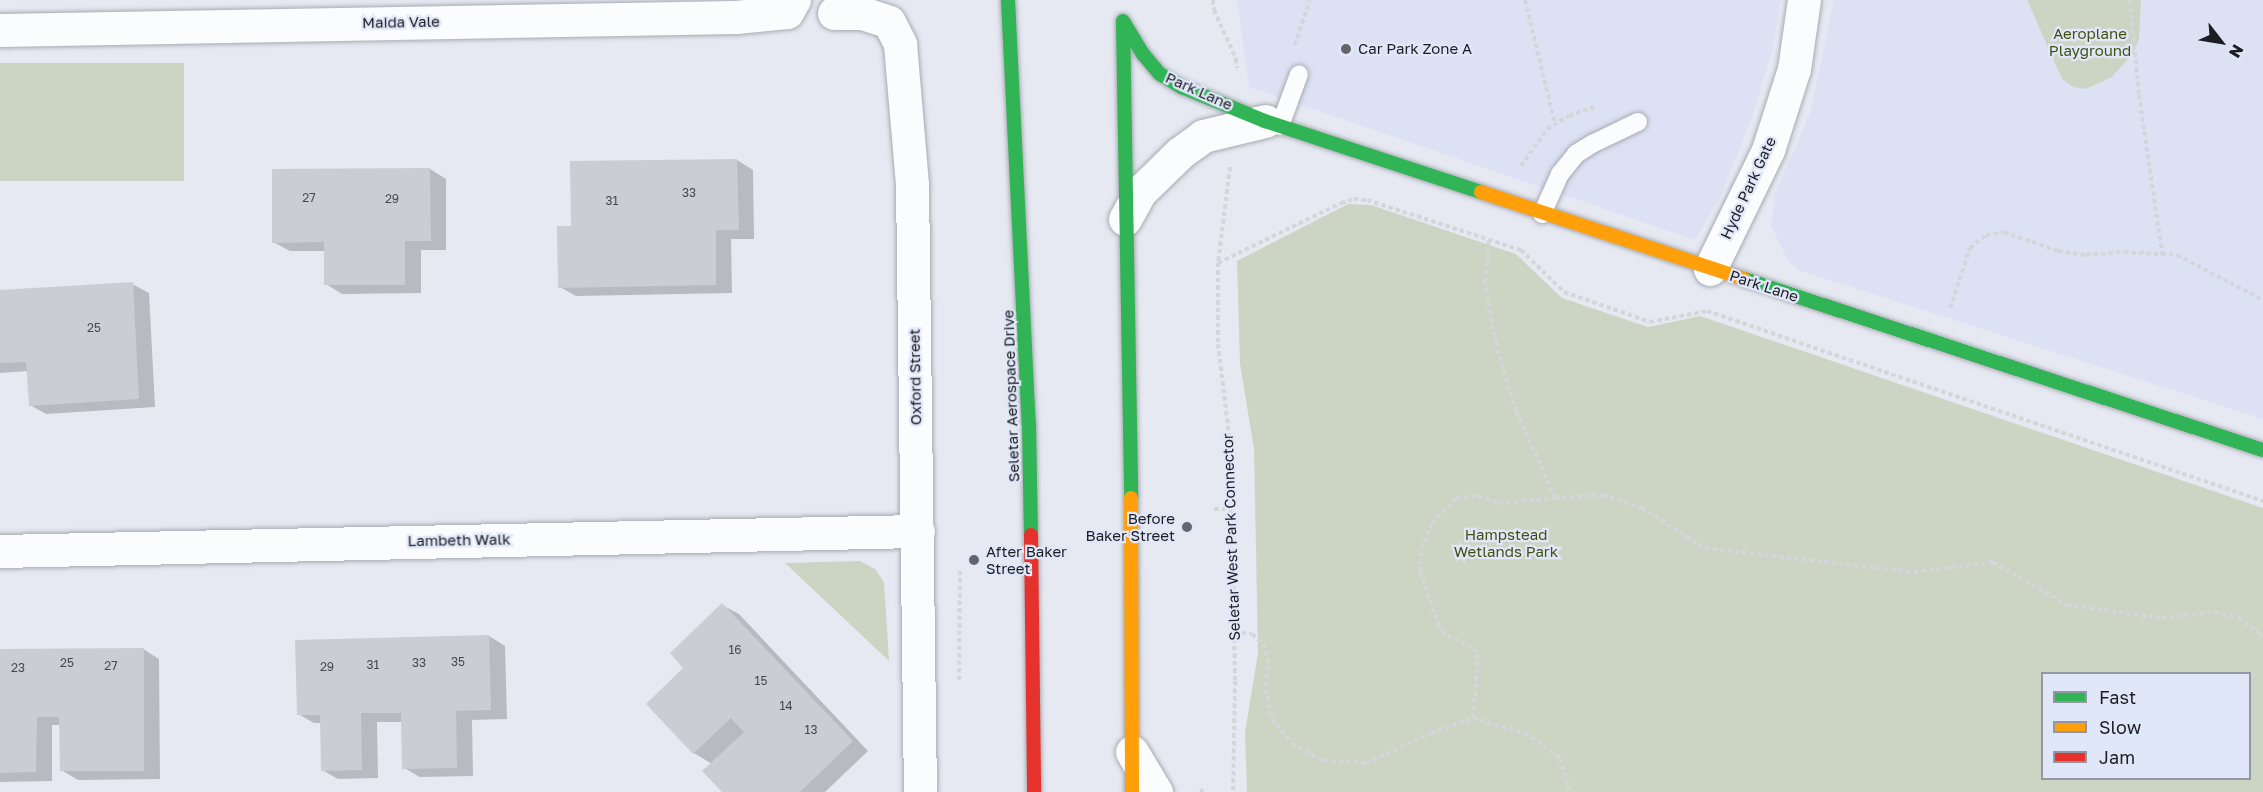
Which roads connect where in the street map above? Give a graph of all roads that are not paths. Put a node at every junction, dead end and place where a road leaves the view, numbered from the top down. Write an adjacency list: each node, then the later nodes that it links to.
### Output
1 (794, 0): 5 (street, Maida Vale)
2 (1008, 0): 18 (street, Seletar Aerospace Drive)
3 (1804, 0): 12 (street, Hyde Park Gate)
4 (834, 13): 14 (street, Oxford Street)
5 (144, 14): 6 (street, Maida Vale)
6 (0, 30)
7 (1299, 74): 8 (lane)
8 (1255, 121): 10 (street, Park Lane); 11 (street, Park Lane); 11 (street, Park Lane)
9 (1638, 122): 10 (lane)
10 (1542, 214): 12 (street, Park Lane)
11 (1125, 219): 16 (street)
12 (1710, 269): 13 (street, Park Lane)
13 (2263, 450)
14 (918, 531): 15 (street, Lambeth Walk); 17 (street, Oxford Street)
15 (0, 551)
16 (1132, 752): 19 (street); 20 (street)
17 (920, 792)
18 (1034, 792)
19 (1132, 792)
20 (1156, 792)

